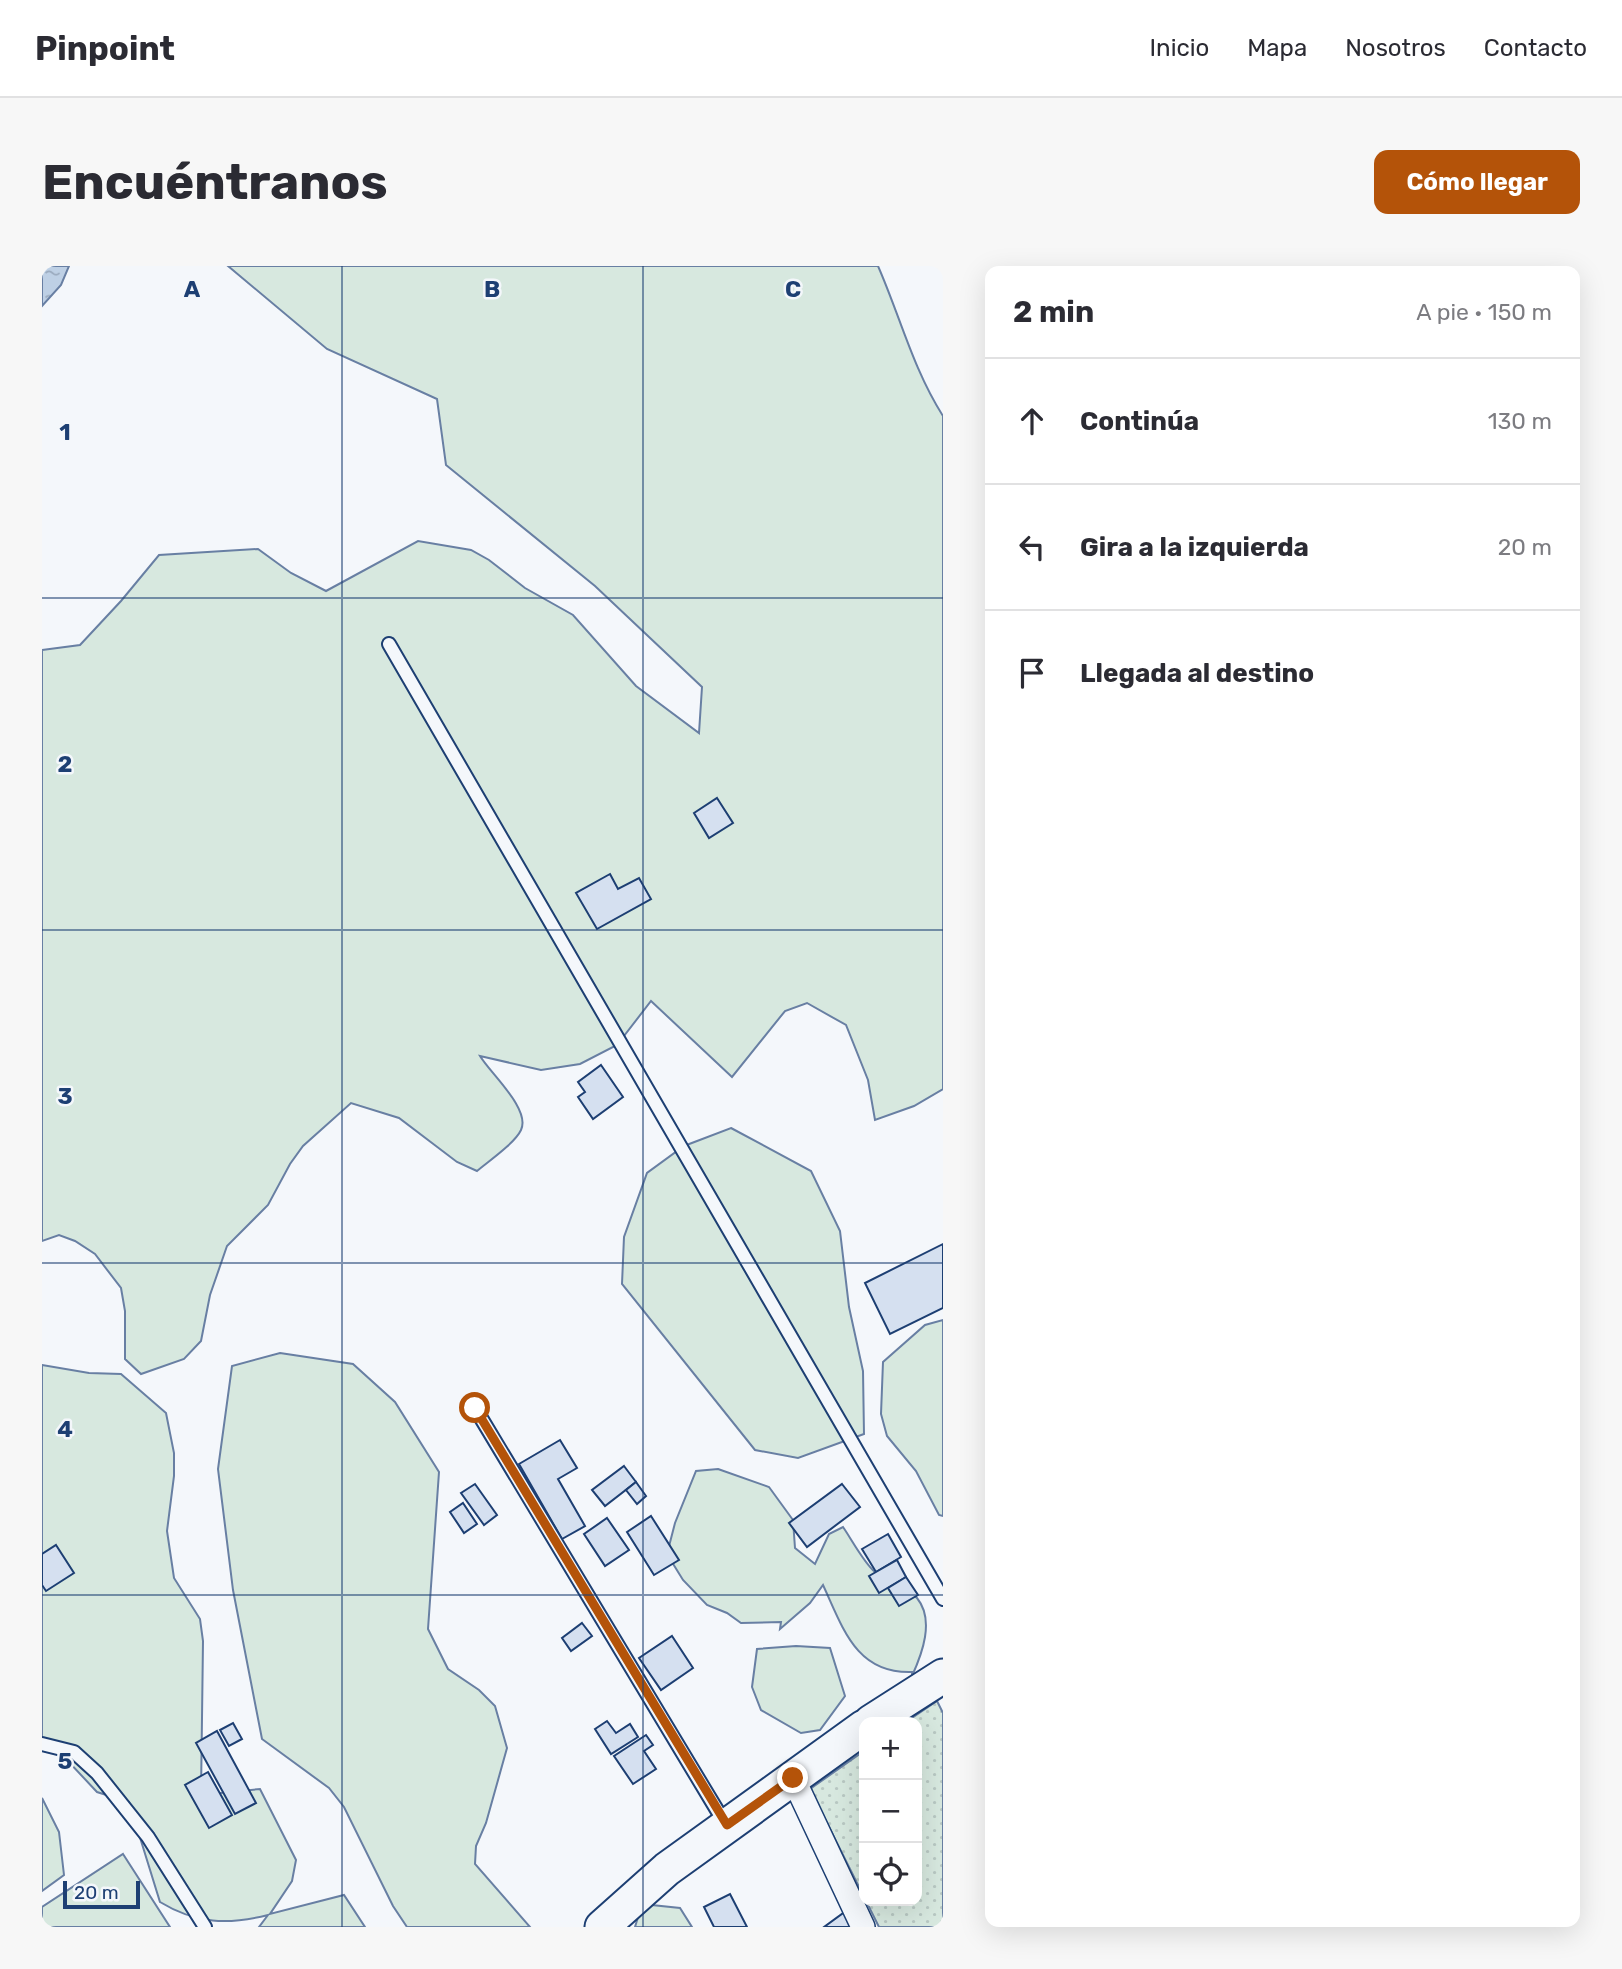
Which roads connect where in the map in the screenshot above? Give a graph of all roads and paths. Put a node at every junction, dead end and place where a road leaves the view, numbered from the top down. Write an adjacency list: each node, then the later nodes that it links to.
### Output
1 (389, 644): 3 (lane)
2 (475, 1408): 9 (lane)
3 (943, 1598)
4 (942, 1680): 5 (main road)
5 (879, 1717)
6 (859, 1731): 8 (main road)
7 (42, 1744): 10 (lane)
8 (793, 1778): 9 (main road); 12 (street)
9 (727, 1825): 11 (main road)
10 (205, 1927)
11 (602, 1927)
12 (863, 1927)

